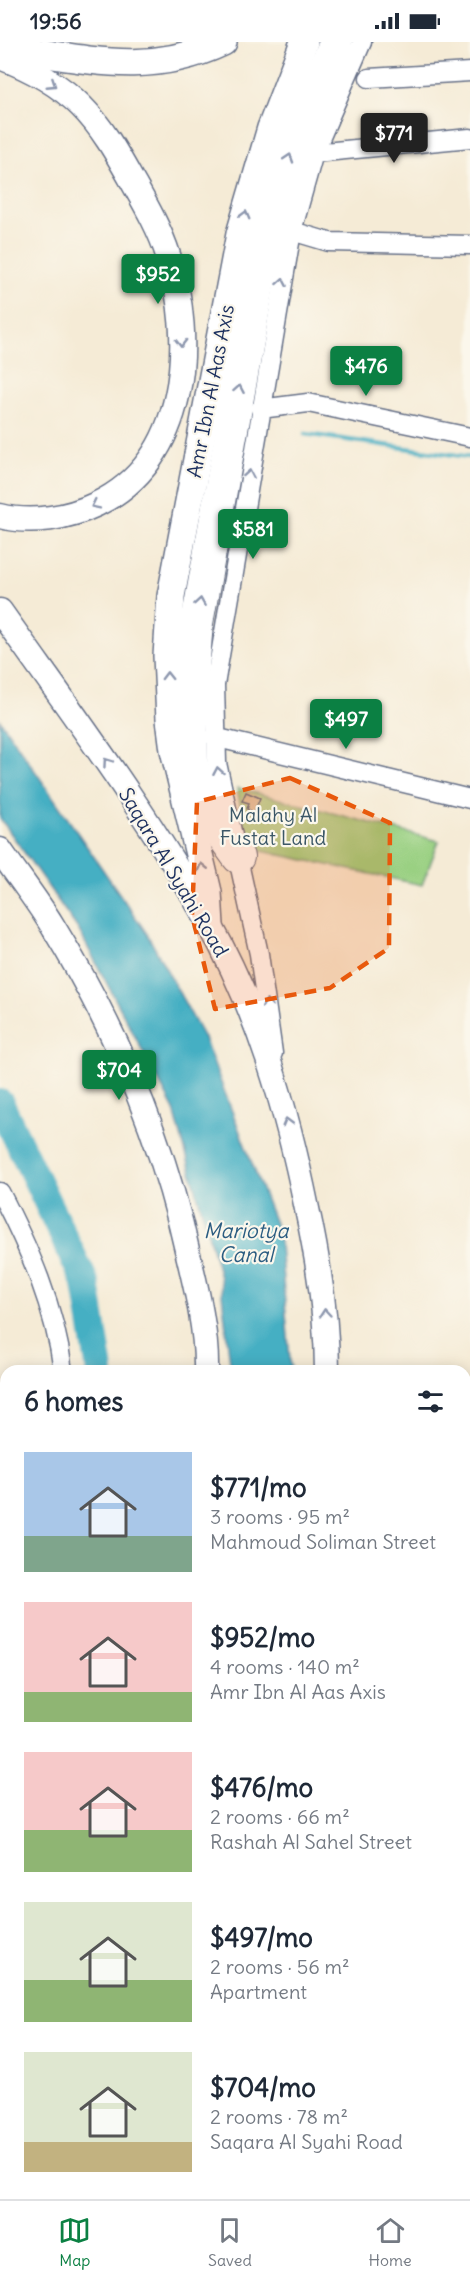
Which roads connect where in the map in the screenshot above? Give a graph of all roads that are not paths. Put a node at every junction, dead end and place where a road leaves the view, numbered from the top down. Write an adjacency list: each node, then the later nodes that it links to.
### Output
1 (223, 42): 5 (main road)
2 (304, 42): 21 (main road, Amr Ibn Al Aas Axis, one-way to 2)
3 (336, 42): 20 (highway, one-way to 3)
4 (362, 42): 10 (street)
5 (0, 47)
6 (0, 57): 15 (main road, one-way to 15)
7 (470, 72): 8 (street)
8 (369, 78)
9 (470, 138): 10 (street)
10 (314, 153): 11 (street)
11 (292, 231): 12 (street); 13 (street, one-way to 11)
12 (470, 245)
13 (260, 409): 14 (street); 17 (street, one-way to 13)
14 (470, 437)
15 (0, 516)
16 (0, 611): 21 (main road, Saqara Al Syahi Road, one-way to 16)
17 (214, 737): 18 (street); 20 (street, one-way to 17)
18 (470, 799)
19 (0, 850): 25 (main road)
20 (238, 857): 22 (street, one-way to 20)
21 (210, 925): 22 (main road, Saqara Al Syahi Road)
22 (276, 1082): 26 (main road, Saqara Al Syahi Road, one-way to 22)
23 (0, 1192): 24 (street)
24 (62, 1365)
25 (205, 1365)
26 (327, 1365)

